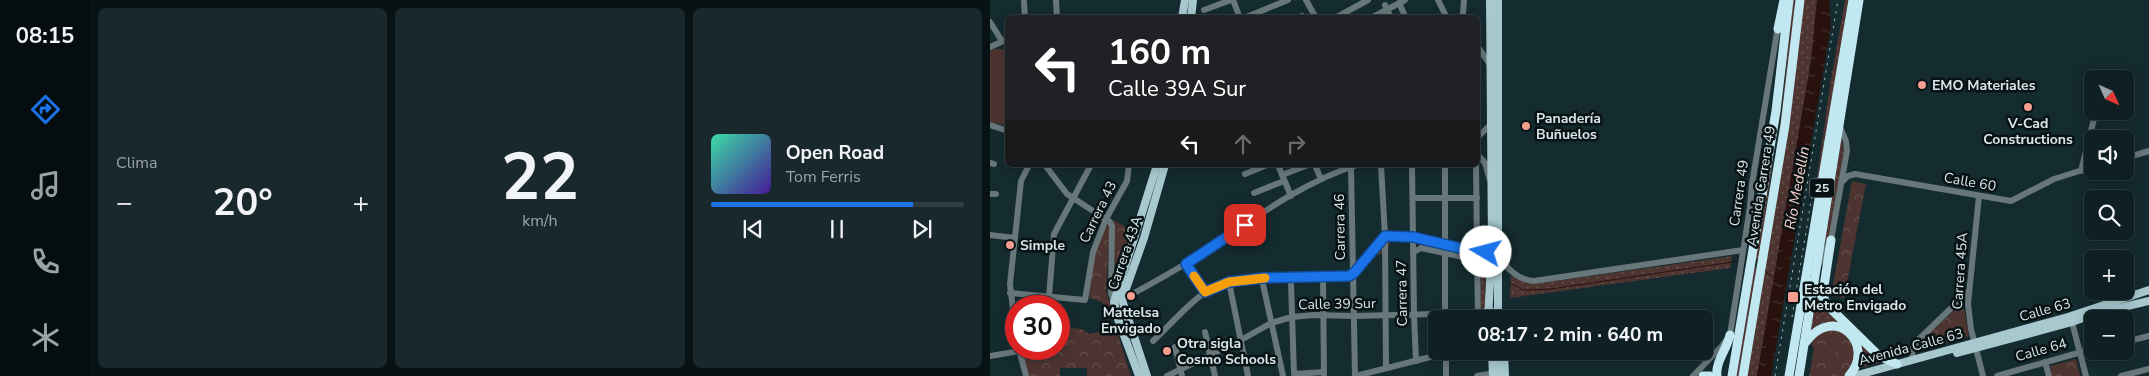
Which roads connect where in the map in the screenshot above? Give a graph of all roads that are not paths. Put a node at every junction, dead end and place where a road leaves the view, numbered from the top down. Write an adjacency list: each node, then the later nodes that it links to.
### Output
1 (1056, 0): 22 (street)
2 (1185, 0): 23 (main road)
3 (1193, 0): 24 (main road)
4 (1232, 0): 20 (street); 25 (street)
5 (1288, 0): 26 (street)
6 (1306, 0): 27 (street)
7 (1368, 0): 28 (street)
8 (1438, 0): 32 (street)
9 (1464, 0): 33 (street)
10 (1490, 0): 39 (main road)
11 (1498, 0): 41 (main road)
12 (1780, 0): 35 (street, Carrera 49)
13 (1784, 0): 35 (highway)
14 (1789, 0): 40 (highway, Avenida Carrera 49)
15 (1800, 0): 72 (highway, Avenida Carrera 49)
16 (1402, 1): 19 (street); 31 (street)
17 (1024, 2): 21 (street)
18 (1855, 2): 45 (highway, 25); 186 (highway, 25)
19 (1386, 8): 29 (street); 30 (street)
20 (1204, 10)
21 (1025, 15)
22 (1057, 15)
23 (1182, 15)
24 (1190, 15)
25 (1239, 15)
26 (1251, 15)
27 (1314, 15)
28 (1340, 15)
29 (1376, 15)
30 (1390, 15)
31 (1405, 15)
32 (1446, 15)
33 (1462, 15)
34 (990, 22): 36 (street)
35 (1778, 29): 96 (street, Carrera 49)
36 (1005, 40): 37 (street)
37 (990, 47)
38 (1480, 50): 39 (street)
39 (1491, 66): 43 (main road)
40 (1776, 111): 72 (highway); 96 (highway, Avenida Carrera 49)
41 (1498, 116): 43 (street); 50 (main road)
42 (2094, 120): 70 (street)
43 (1491, 124): 47 (street); 48 (main road)
44 (990, 126): 46 (street)
45 (1840, 127): 75 (street); 100 (highway, 25)
46 (1005, 129)
47 (1480, 136)
48 (1491, 137): 50 (main road); 76 (main road)
49 (2149, 151): 51 (street)
50 (1498, 155): 95 (main road)
51 (2134, 155)
52 (1480, 157): 76 (street)
53 (1028, 167): 88 (street)
54 (1047, 167): 82 (street)
55 (1090, 167): 82 (street)
56 (1129, 167): 84 (street, Carrera 43)
57 (1156, 167): 119 (main road, Carrera 43A)
58 (1164, 167): 119 (main road, Carrera 43A)
59 (1262, 167): 71 (street)
60 (1279, 167): 73 (street)
61 (1304, 167): 73 (street)
62 (1316, 167): 74 (street)
63 (1351, 167): 74 (street)
64 (1354, 167): 103 (street, Carrera 46)
65 (1381, 167): 86 (street)
66 (1412, 167): 80 (street, Carrera 47)
67 (1444, 167): 83 (street)
68 (1476, 167): 81 (street)
69 (2084, 170): 70 (street, Calle 60)
70 (2081, 171): 79 (street, Calle 60)
71 (1245, 174)
72 (1776, 174): 185 (highway, Avenida Carrera 49)
73 (1283, 178): 77 (street); 78 (street)
74 (1321, 179): 78 (street)
75 (1841, 183): 79 (street, Calle 60); 89 (street)
76 (1492, 184): 91 (main road)
77 (1254, 193)
78 (1291, 196): 98 (street)
79 (1978, 196): 112 (street, Carrera 45A)
80 (1414, 198): 83 (street); 87 (street, Carrera 47)
81 (1477, 198): 83 (street); 93 (street)
82 (1072, 199): 84 (street); 115 (street)
83 (1445, 199): 90 (street)
84 (1106, 219): 117 (street, Carrera 43); 119 (street, Carrera 43A)
85 (990, 235): 88 (street)
86 (1385, 236): 87 (street); 103 (street); 130 (street)
87 (1413, 237): 90 (street); 92 (street, Carrera 47)
88 (1015, 238): 113 (street)
89 (1831, 240): 100 (street); 118 (highway)
90 (1445, 244): 93 (street); 94 (street)
91 (1492, 248): 93 (street); 101 (main road)
92 (1414, 252): 94 (street); 128 (street, Carrera 47)
93 (1477, 252): 97 (street)
94 (1445, 253): 97 (street); 121 (street)
95 (1498, 255): 102 (street); 104 (main road)
96 (1746, 255): 99 (highway, Avenida Carrera 49); 102 (street)
97 (1478, 260): 122 (street)
98 (1186, 264): 111 (street); 119 (street)
99 (1745, 267): 138 (street); 184 (highway, Avenida Carrera 49)
100 (1818, 267): 109 (highway, 25)
101 (1491, 269): 104 (main road); 123 (main road)
102 (1511, 272): 104 (street)
103 (1354, 273): 105 (street); 132 (street, Carrera 46)
104 (1499, 275): 124 (main road); 125 (main road)
105 (1323, 277): 106 (street); 129 (street)
106 (1229, 282): 111 (street); 141 (street)
107 (1263, 284): 136 (street)
108 (1291, 284): 133 (street)
109 (1815, 284): 118 (highway); 143 (highway, 25)
110 (2149, 290): 144 (main road, Calle 63)
111 (1205, 292): 140 (street)
112 (1968, 292): 144 (street, Carrera 45A); 158 (street)
113 (1010, 293): 114 (street)
114 (1029, 295)
115 (1048, 295)
116 (2149, 296): 126 (main road)
117 (1070, 299)
118 (1824, 300): 160 (highway)
119 (1118, 301): 169 (main road, Carrera 43A); 170 (main road, Carrera 43A)
120 (2149, 301): 127 (main road, Calle 63)
121 (1445, 310)
122 (1478, 310)
123 (1490, 310)
124 (1498, 310)
125 (1502, 310)
126 (2105, 310)
127 (2111, 310)
128 (1414, 314): 130 (street, Calle 39 Sur); 131 (street, Calle 39 Sur); 153 (street, Carrera 47)
129 (1323, 315): 132 (street, Calle 39 Sur); 133 (street, Calle 39 Sur); 165 (street)
130 (1386, 315): 132 (street, Calle 39 Sur); 161 (street)
131 (1428, 315)
132 (1354, 316): 175 (street, Carrera 46)
133 (1292, 317): 136 (street, Calle 39 Sur); 165 (street)
134 (2084, 318): 135 (main road, Calle 63)
135 (2072, 322): 144 (main road, Calle 63); 147 (street)
136 (1271, 323): 141 (street, Calle 39 Sur); 174 (street)
137 (1205, 332): 149 (street)
138 (1730, 336): 180 (street); 183 (highway)
139 (2149, 336): 142 (street)
140 (1153, 340)
141 (1241, 340): 149 (street, Calle 39 Sur); 173 (street)
142 (2134, 340)
143 (1805, 344): 187 (highway, 25); 188 (highway)
144 (1975, 346): 158 (main road, Avenida Calle 63); 190 (main road, Avenida Calle 63); 191 (street, Carrera 45A)
145 (1175, 347): 163 (street)
146 (2084, 351): 147 (street, Calle 64)
147 (2080, 352): 159 (street, Calle 64); 194 (street)
148 (1005, 353): 150 (street)
149 (1210, 355): 163 (street, Calle 39 Sur); 172 (street)
150 (990, 356)
151 (1428, 357): 153 (street)
152 (1022, 360): 168 (street)
153 (1416, 360): 161 (street)
154 (1446, 360): 176 (street)
155 (1490, 360): 166 (main road)
156 (1499, 360): 178 (main road)
157 (1504, 360): 179 (main road)
158 (1912, 360): 160 (main road, Avenida Calle 63)
159 (2045, 362): 164 (street, Calle 64); 193 (street)
160 (1897, 364): 189 (main road, Avenida Calle 63)
161 (1386, 368): 175 (street)
162 (2149, 368): 167 (street)
163 (1181, 373): 171 (street, Calle 39 Sur)
164 (2016, 373): 192 (street, Calle 64)
165 (1324, 374)
166 (1490, 375): 177 (street)
167 (2125, 375)
168 (1026, 376)
169 (1139, 376)
170 (1147, 376)
171 (1167, 376)
172 (1215, 376)
173 (1248, 376)
174 (1283, 376)
175 (1355, 376)
176 (1446, 376)
177 (1477, 376)
178 (1499, 376)
179 (1505, 376)
180 (1692, 376)
181 (1703, 376): 182 (highway)
182 (1710, 376)
183 (1717, 376)
184 (1732, 376)
185 (1743, 376)
186 (1790, 376)
187 (1799, 376)
188 (1849, 376)
189 (1854, 376)
190 (1873, 376)
191 (1983, 376)
192 (1997, 376)
193 (2049, 376)
194 (2086, 376)

